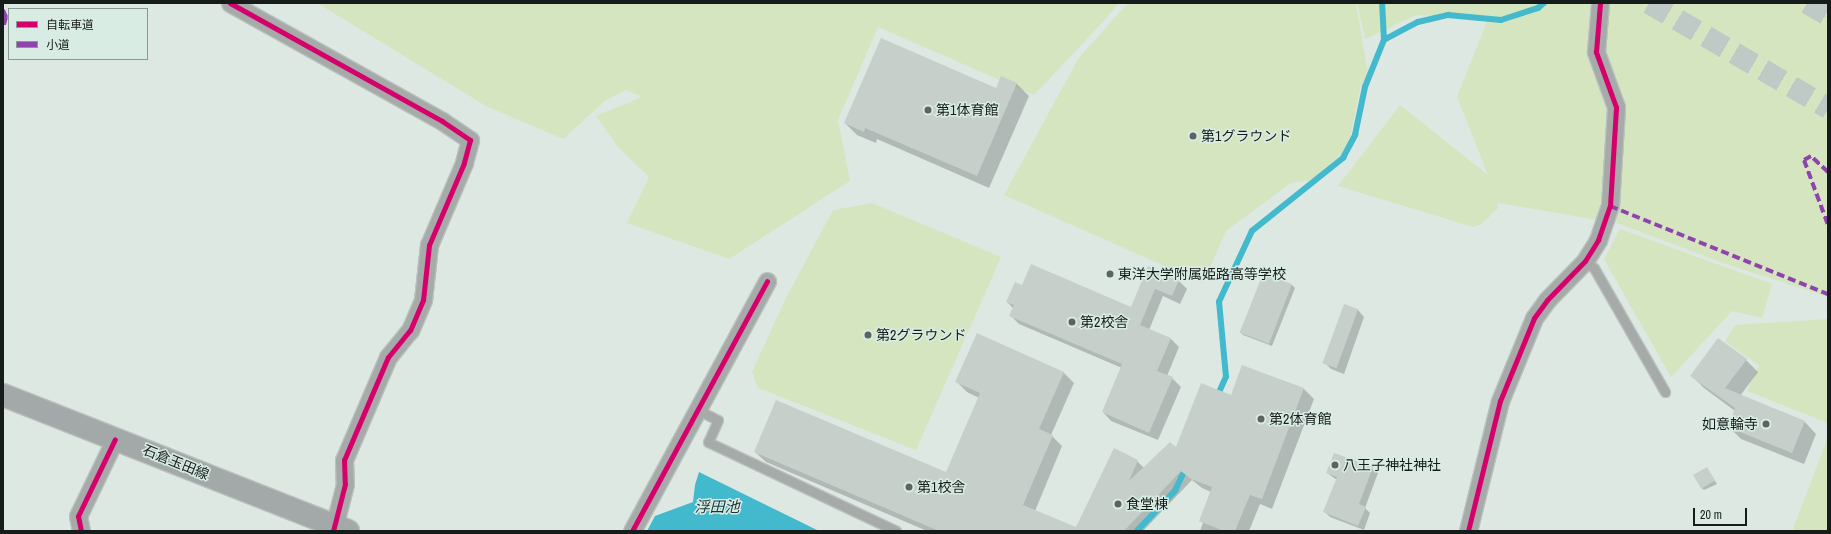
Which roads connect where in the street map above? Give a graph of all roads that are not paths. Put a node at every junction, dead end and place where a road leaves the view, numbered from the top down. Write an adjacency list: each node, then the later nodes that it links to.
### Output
1 (230, 3): 9 (street)
2 (1600, 3): 3 (street)
3 (1584, 261): 5 (lane); 13 (street)
4 (767, 281): 7 (street)
5 (1665, 392)
6 (3, 395): 8 (main road, 石倉玉田線)
7 (698, 410): 11 (street); 12 (lane)
8 (115, 439): 9 (main road, 石倉玉田線); 10 (street)
9 (339, 529)
10 (81, 531)
11 (632, 531)
12 (896, 531)
13 (1468, 531)

